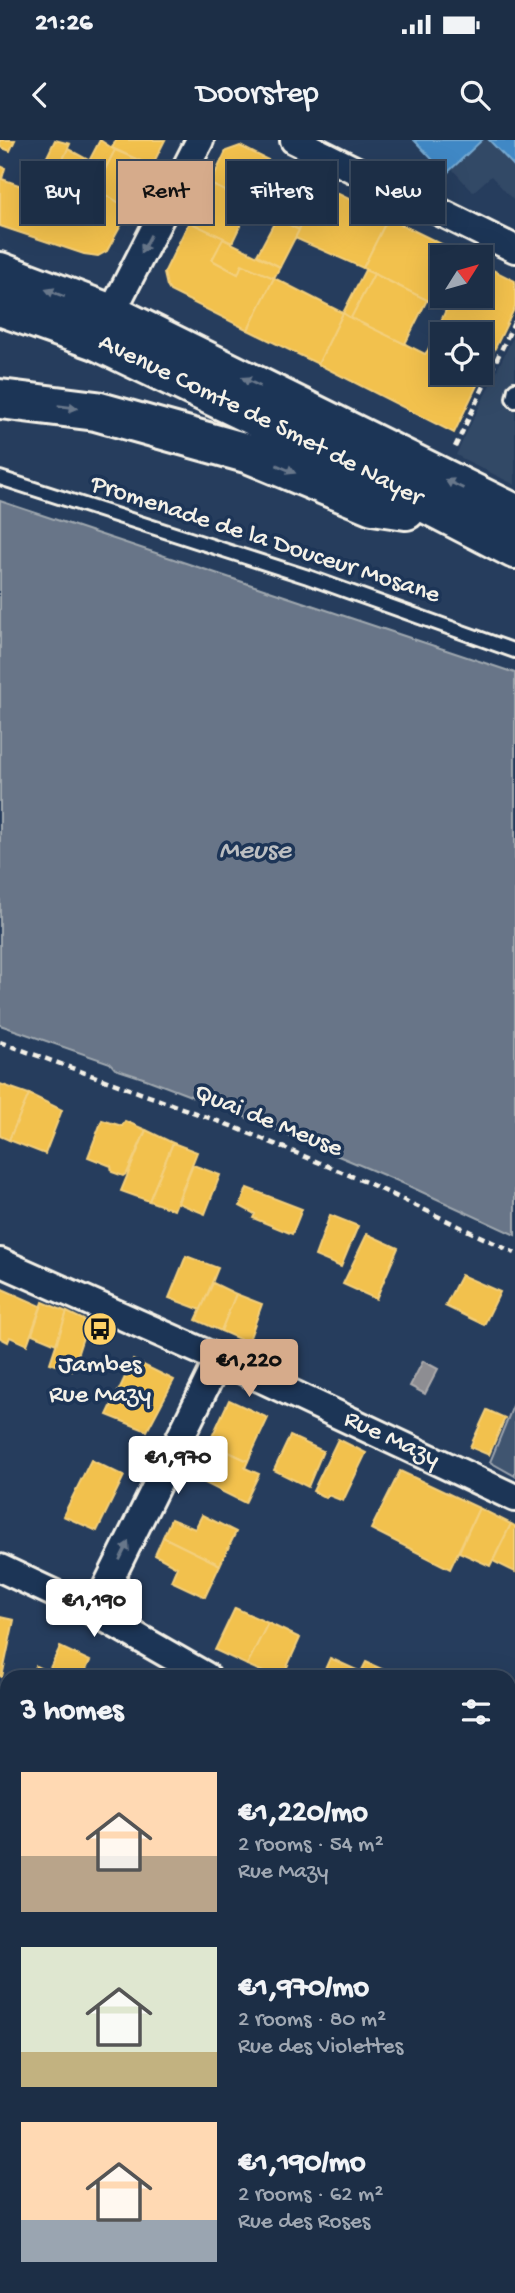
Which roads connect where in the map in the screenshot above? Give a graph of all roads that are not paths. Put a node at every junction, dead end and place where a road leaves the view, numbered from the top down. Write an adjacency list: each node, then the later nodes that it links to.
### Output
1 (200, 140): 6 (street, one-way to 6)
2 (294, 140): 3 (street)
3 (515, 249)
4 (0, 272): 6 (main road, Avenue Comte de Smet de Nayer, one-way to 4)
5 (0, 306): 12 (main road, Avenue Comte de Smet de Nayer)
6 (111, 314): 11 (main road, Avenue Comte de Smet de Nayer, one-way to 6)
7 (515, 389): 9 (lane)
8 (0, 399): 12 (main road, one-way to 12)
9 (515, 401)
10 (0, 478): 14 (lane, Promenade de la Douceur Mosane)
11 (515, 514)
12 (453, 518): 13 (main road, Avenue Comte de Smet de Nayer)
13 (515, 549)
14 (515, 651)
15 (0, 1262): 16 (street, Rue Mazy)
16 (219, 1359): 17 (street, Rue Mazy); 19 (street, one-way to 16)
17 (515, 1498)
18 (0, 1568): 19 (street)
19 (94, 1612): 20 (street)
20 (196, 1670)

